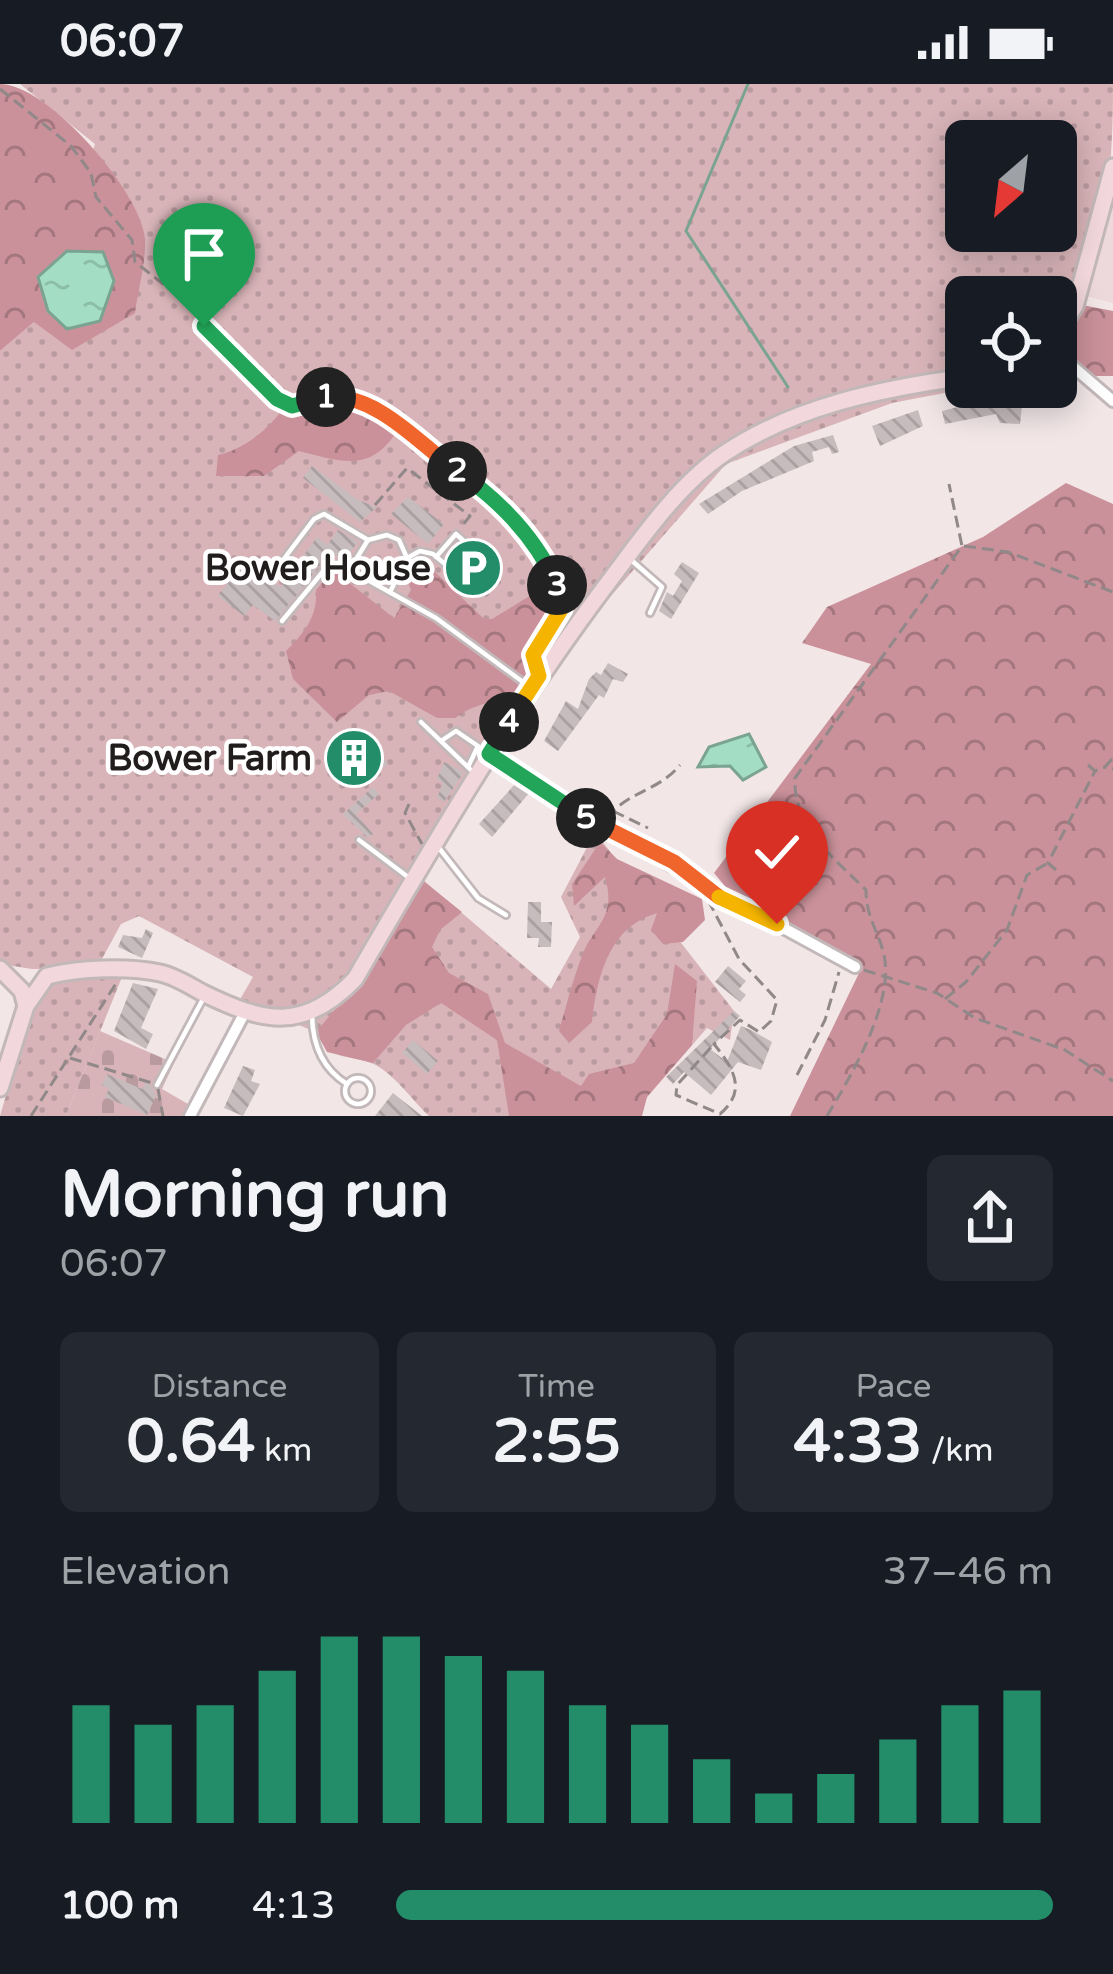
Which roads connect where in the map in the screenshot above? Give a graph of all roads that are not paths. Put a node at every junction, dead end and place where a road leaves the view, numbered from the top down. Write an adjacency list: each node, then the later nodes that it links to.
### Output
1 (1113, 167): 2 (main road)
2 (1077, 300)
3 (1077, 370): 5 (street)
4 (945, 380): 8 (main road)
5 (1113, 401)
6 (368, 540): 9 (lane); 10 (lane); 11 (lane)
7 (436, 557): 7 (lane); 9 (lane)
8 (627, 557): 13 (lane); 15 (main road)
9 (407, 558): 12 (lane)
10 (350, 569): 12 (lane); 14 (lane)
11 (272, 576)
12 (389, 592): 15 (lane)
13 (650, 613)
14 (283, 621)
15 (535, 682): 18 (main road)
16 (421, 722): 17 (lane)
17 (441, 741): 19 (lane); 19 (lane)
18 (489, 754): 19 (main road); 24 (street)
19 (472, 771): 21 (main road)
20 (359, 840): 22 (lane)
21 (432, 846): 22 (main road); 23 (lane)
22 (413, 879): 29 (main road)
23 (506, 915)
24 (855, 967)
25 (0, 969): 26 (main road); 28 (main road)
26 (41, 979): 27 (main road); 28 (main road)
27 (206, 994): 30 (main road); 31 (lane)
28 (26, 1006): 33 (main road)
29 (312, 1011): 30 (main road); 32 (lane)
30 (245, 1012): 34 (street)
31 (157, 1084)
32 (347, 1084): 32 (lane)
33 (0, 1088)
34 (190, 1116)

